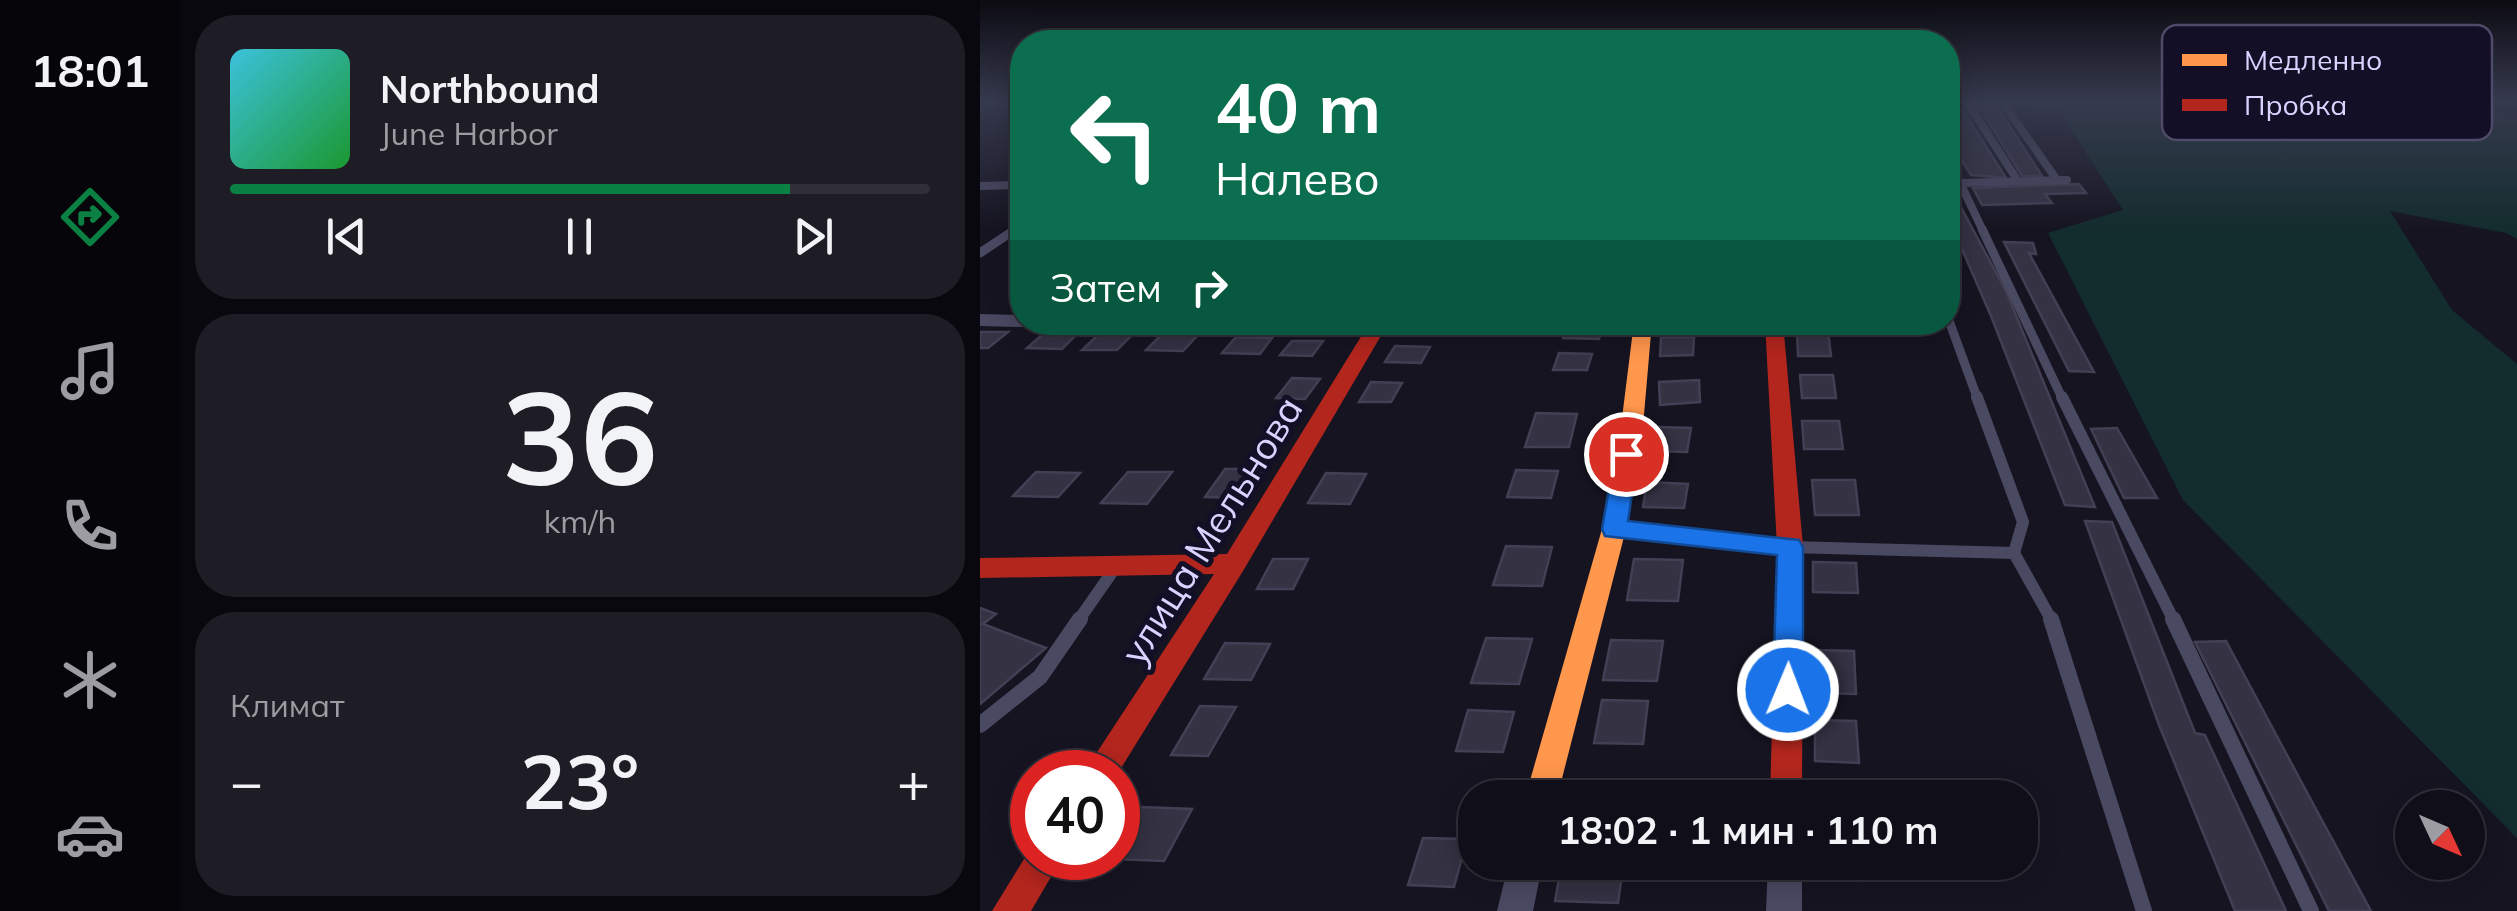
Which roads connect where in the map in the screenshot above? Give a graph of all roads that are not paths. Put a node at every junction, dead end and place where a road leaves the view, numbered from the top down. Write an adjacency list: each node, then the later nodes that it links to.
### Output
1 (1994, 145): 4 (lane)
2 (2035, 145): 4 (lane)
3 (1960, 179): 4 (lane)
4 (2018, 181)
5 (980, 186): 6 (street)
6 (1010, 186)
7 (1960, 187): 33 (lane)
8 (1010, 233): 9 (lane)
9 (980, 253)
10 (980, 320): 11 (street)
11 (1010, 321)
12 (1373, 335): 19 (street, улица Мельнова)
13 (1642, 335): 16 (street)
14 (1775, 335): 17 (street)
15 (1954, 335): 18 (lane)
16 (1614, 529): 17 (lane); 24 (street)
17 (1790, 547): 18 (lane); 25 (street)
18 (2014, 554): 32 (lane)
19 (1234, 564): 21 (street); 23 (street, улица Мельнова)
20 (980, 568): 21 (street)
21 (1116, 568): 22 (lane)
22 (980, 725)
23 (1114, 750)
24 (1545, 780)
25 (1786, 780)
26 (1030, 880): 29 (street)
27 (1522, 880): 30 (street)
28 (1784, 880): 31 (street)
29 (1010, 911)
30 (1515, 911)
31 (1784, 911)
32 (2144, 911)
33 (2311, 911)

